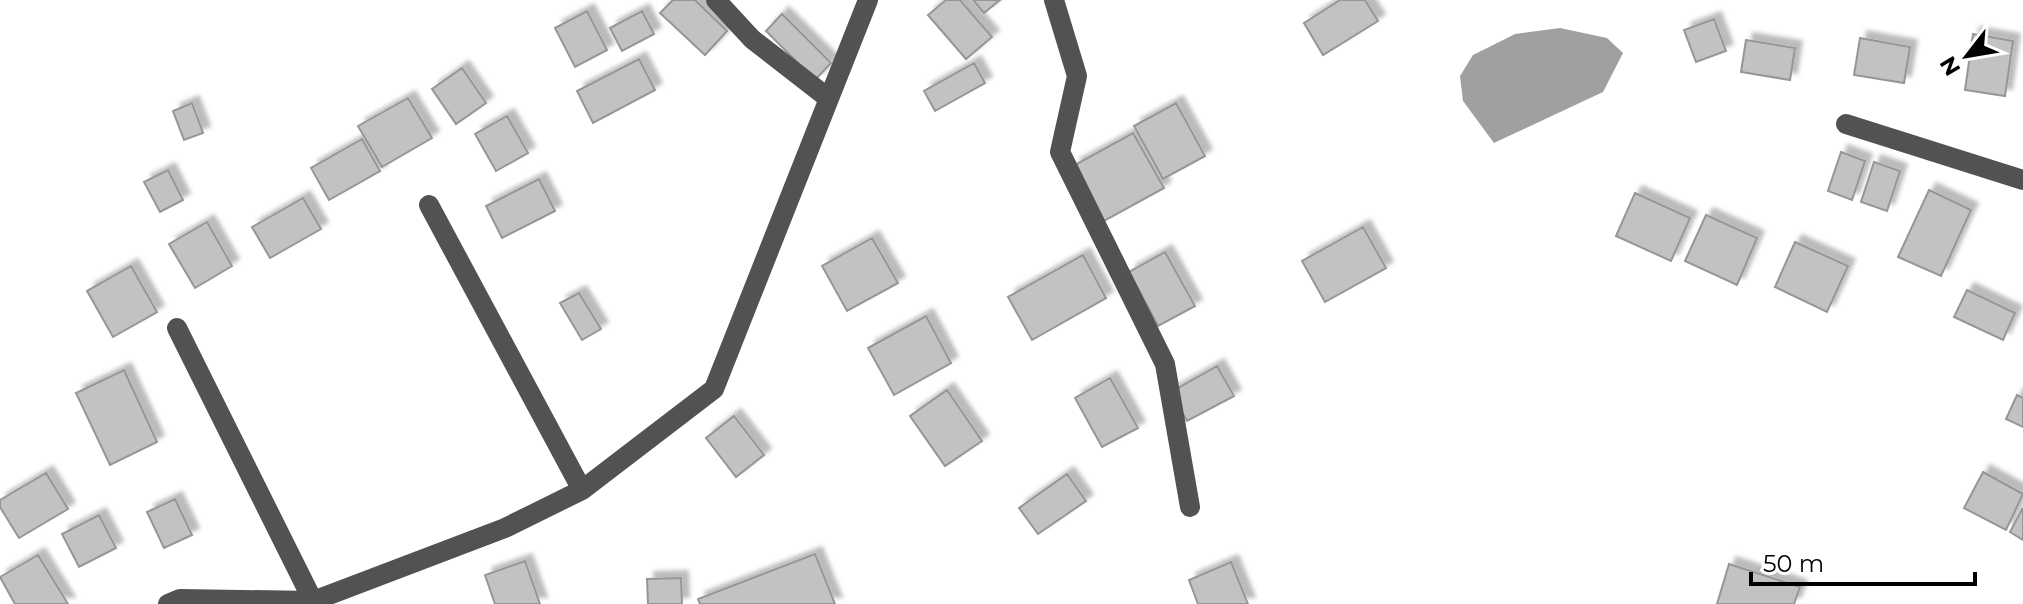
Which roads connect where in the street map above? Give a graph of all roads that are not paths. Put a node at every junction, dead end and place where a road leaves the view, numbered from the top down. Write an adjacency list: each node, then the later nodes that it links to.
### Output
1 (716, 0): 4 (street)
2 (868, 0): 4 (street)
3 (1054, 0): 10 (street)
4 (828, 98): 9 (street)
5 (1846, 124): 6 (street)
6 (2023, 180)
7 (429, 205): 9 (street)
8 (177, 328): 11 (street)
9 (582, 490): 11 (street)
10 (1190, 507)
11 (313, 601): 12 (street)
12 (168, 604)

